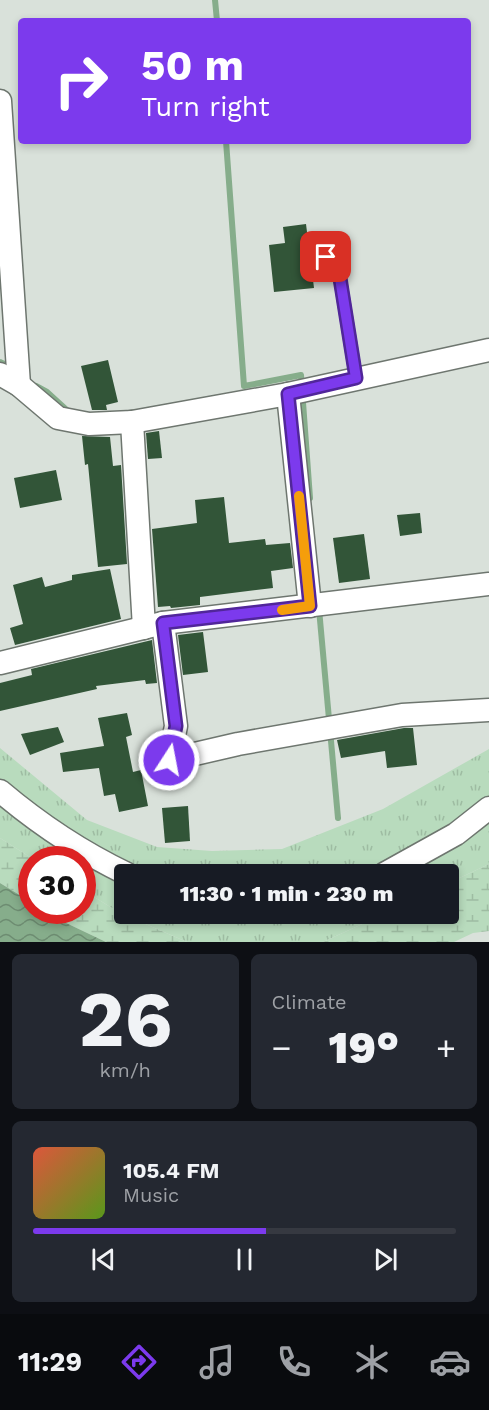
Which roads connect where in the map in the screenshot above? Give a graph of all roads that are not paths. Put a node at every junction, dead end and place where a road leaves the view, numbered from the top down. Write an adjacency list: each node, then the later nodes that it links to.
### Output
1 (0, 101): 4 (street)
2 (326, 257): 5 (lane)
3 (489, 350): 5 (street)
4 (14, 376): 7 (street)
5 (356, 378): 6 (street)
6 (297, 392): 7 (street); 9 (street)
7 (132, 422): 10 (street)
8 (489, 584): 9 (street)
9 (316, 606): 10 (street)
10 (153, 625): 11 (street); 12 (street)
11 (0, 663)
12 (489, 710)
13 (0, 791): 18 (street)
14 (489, 808): 16 (street)
15 (489, 822): 16 (street)
16 (456, 834): 17 (street)
17 (402, 864)
18 (114, 868)

